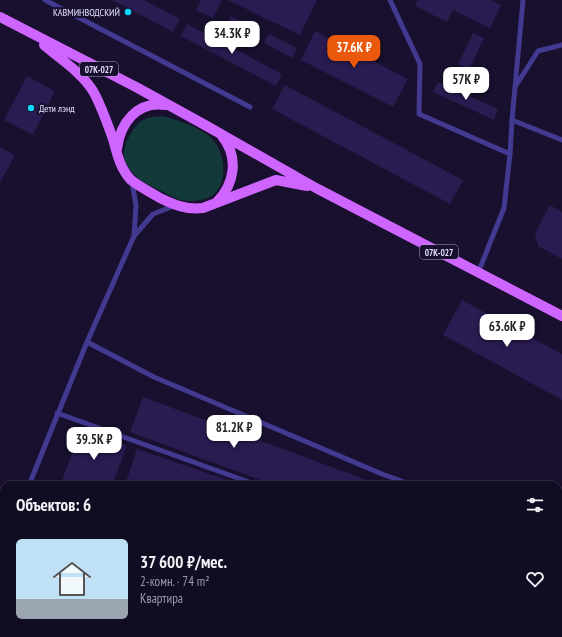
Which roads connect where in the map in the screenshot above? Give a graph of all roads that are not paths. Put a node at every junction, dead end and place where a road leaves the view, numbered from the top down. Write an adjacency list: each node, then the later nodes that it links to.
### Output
1 (45, 0): 9 (lane)
2 (390, 0): 14 (lane)
3 (523, 0): 7 (lane)
4 (0, 18): 5 (main road, 07К-027)
5 (30, 34): 8 (main road, 07К-027); 13 (main road, 07К-027)
6 (562, 45): 7 (lane)
7 (515, 88): 10 (lane)
8 (168, 105): 11 (main road, 07К-027); 13 (main road)
9 (250, 107)
10 (512, 120): 12 (lane); 14 (lane)
11 (220, 134): 16 (main road, 07К-027); 17 (main road)
12 (562, 140)
13 (117, 153): 15 (main road, 07К-027)
14 (510, 154): 20 (lane)
15 (131, 180): 18 (main road, 07К-027); 19 (lane)
16 (316, 188): 17 (main road, 07К-027); 20 (main road, 07К-027)
17 (215, 203): 18 (main road, 07К-027)
18 (174, 206): 19 (lane)
19 (134, 236): 22 (lane)
20 (478, 273): 21 (main road, 07К-027)
21 (562, 316)
22 (87, 342): 23 (lane); 26 (lane)
23 (57, 413): 24 (lane); 25 (lane)
24 (31, 481)
25 (245, 481)
26 (402, 481)

